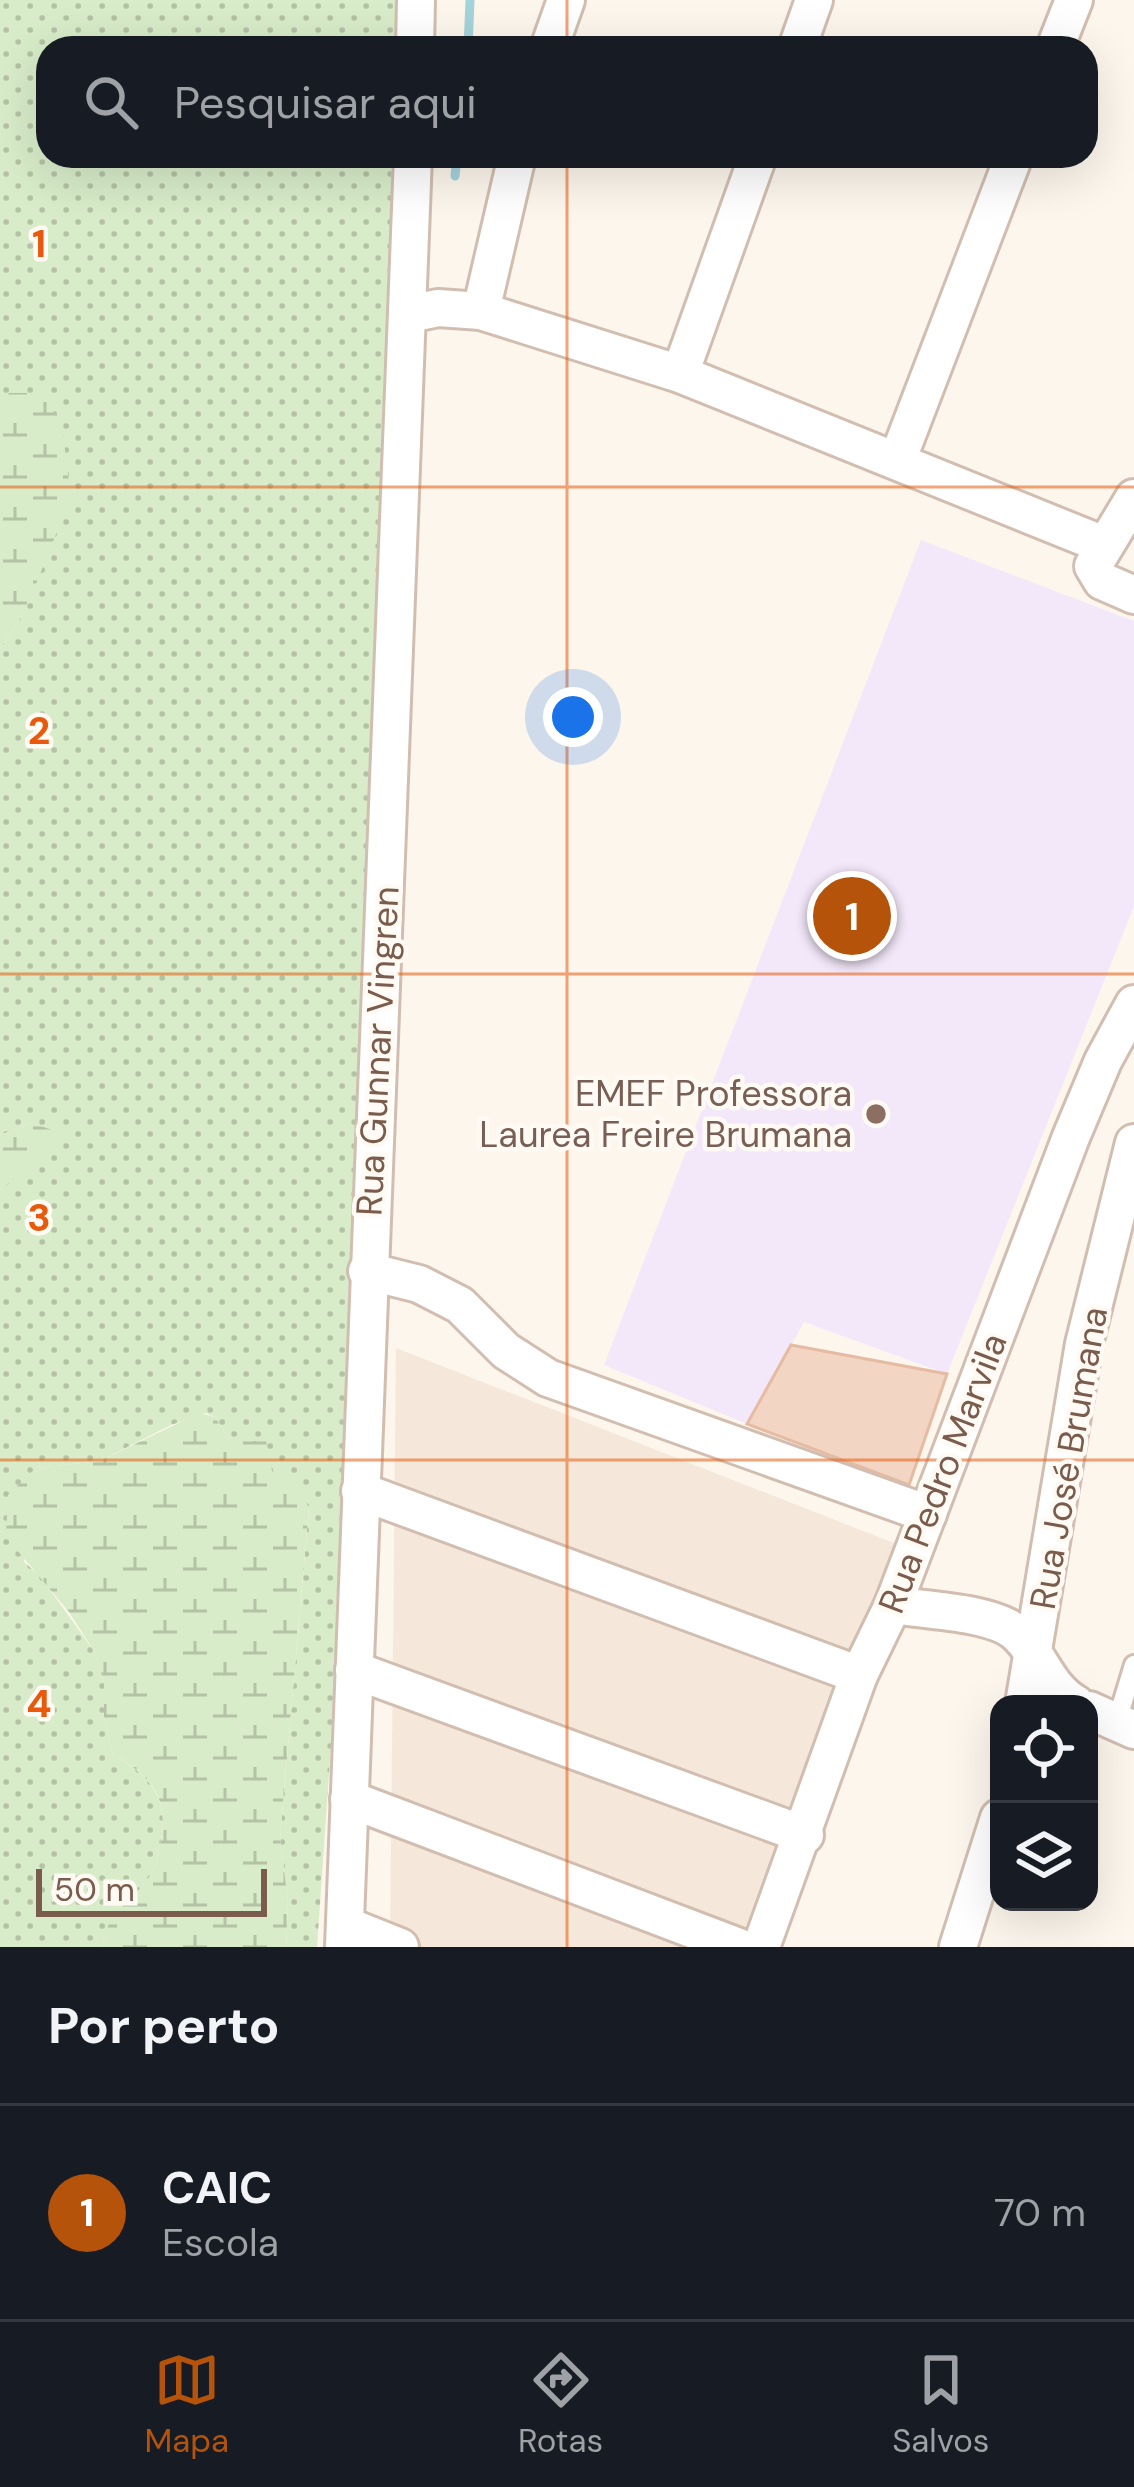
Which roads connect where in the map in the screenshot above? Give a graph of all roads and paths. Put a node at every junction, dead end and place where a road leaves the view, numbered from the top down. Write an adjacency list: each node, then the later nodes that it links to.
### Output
1 (416, 0): 5 (street)
2 (566, 0): 6 (street)
3 (814, 0): 7 (street)
4 (1074, 0): 8 (street)
5 (415, 36)
6 (553, 36)
7 (801, 36)
8 (1060, 36)
9 (413, 168): 14 (street, Rua Gunnar Vingren)
10 (514, 168): 13 (street)
11 (754, 168): 15 (street)
12 (1009, 168): 16 (street)
13 (481, 311): 14 (street); 15 (street)
14 (410, 314): 22 (street, Rua Gunnar Vingren)
15 (680, 374): 16 (street)
16 (897, 461): 18 (street)
17 (1134, 498): 18 (street)
18 (1104, 545): 19 (street)
19 (1134, 596)
20 (1134, 1004): 24 (street, Rua Pedro Marvila)
21 (1134, 1143): 26 (street, Rua José Brumana)
22 (368, 1271): 23 (street, Rua Gunnar Vingren); 24 (street)
23 (360, 1491): 28 (street, Rua Gunnar Vingren); 29 (street)
24 (928, 1514): 25 (street, Rua Pedro Marvila)
25 (893, 1605): 26 (street); 29 (street, Rua Pedro Marvila)
26 (1034, 1654): 30 (street, Rua José Brumana); 31 (street)
27 (1134, 1665): 32 (lane)
28 (353, 1670): 33 (street, Rua Gunnar Vingren); 34 (street)
29 (859, 1676): 34 (street, Rua Pedro Marvila)
30 (1026, 1695)
31 (1061, 1695)
32 (1113, 1721)
33 (349, 1799): 36 (street, Rua Gunnar Vingren); 38 (street)
34 (805, 1835): 39 (street, Rua Pedro Marvila)
35 (990, 1846): 40 (street)
36 (345, 1936): 37 (street)
37 (400, 1947)
38 (739, 1947)
39 (761, 1947)
40 (958, 1947)

